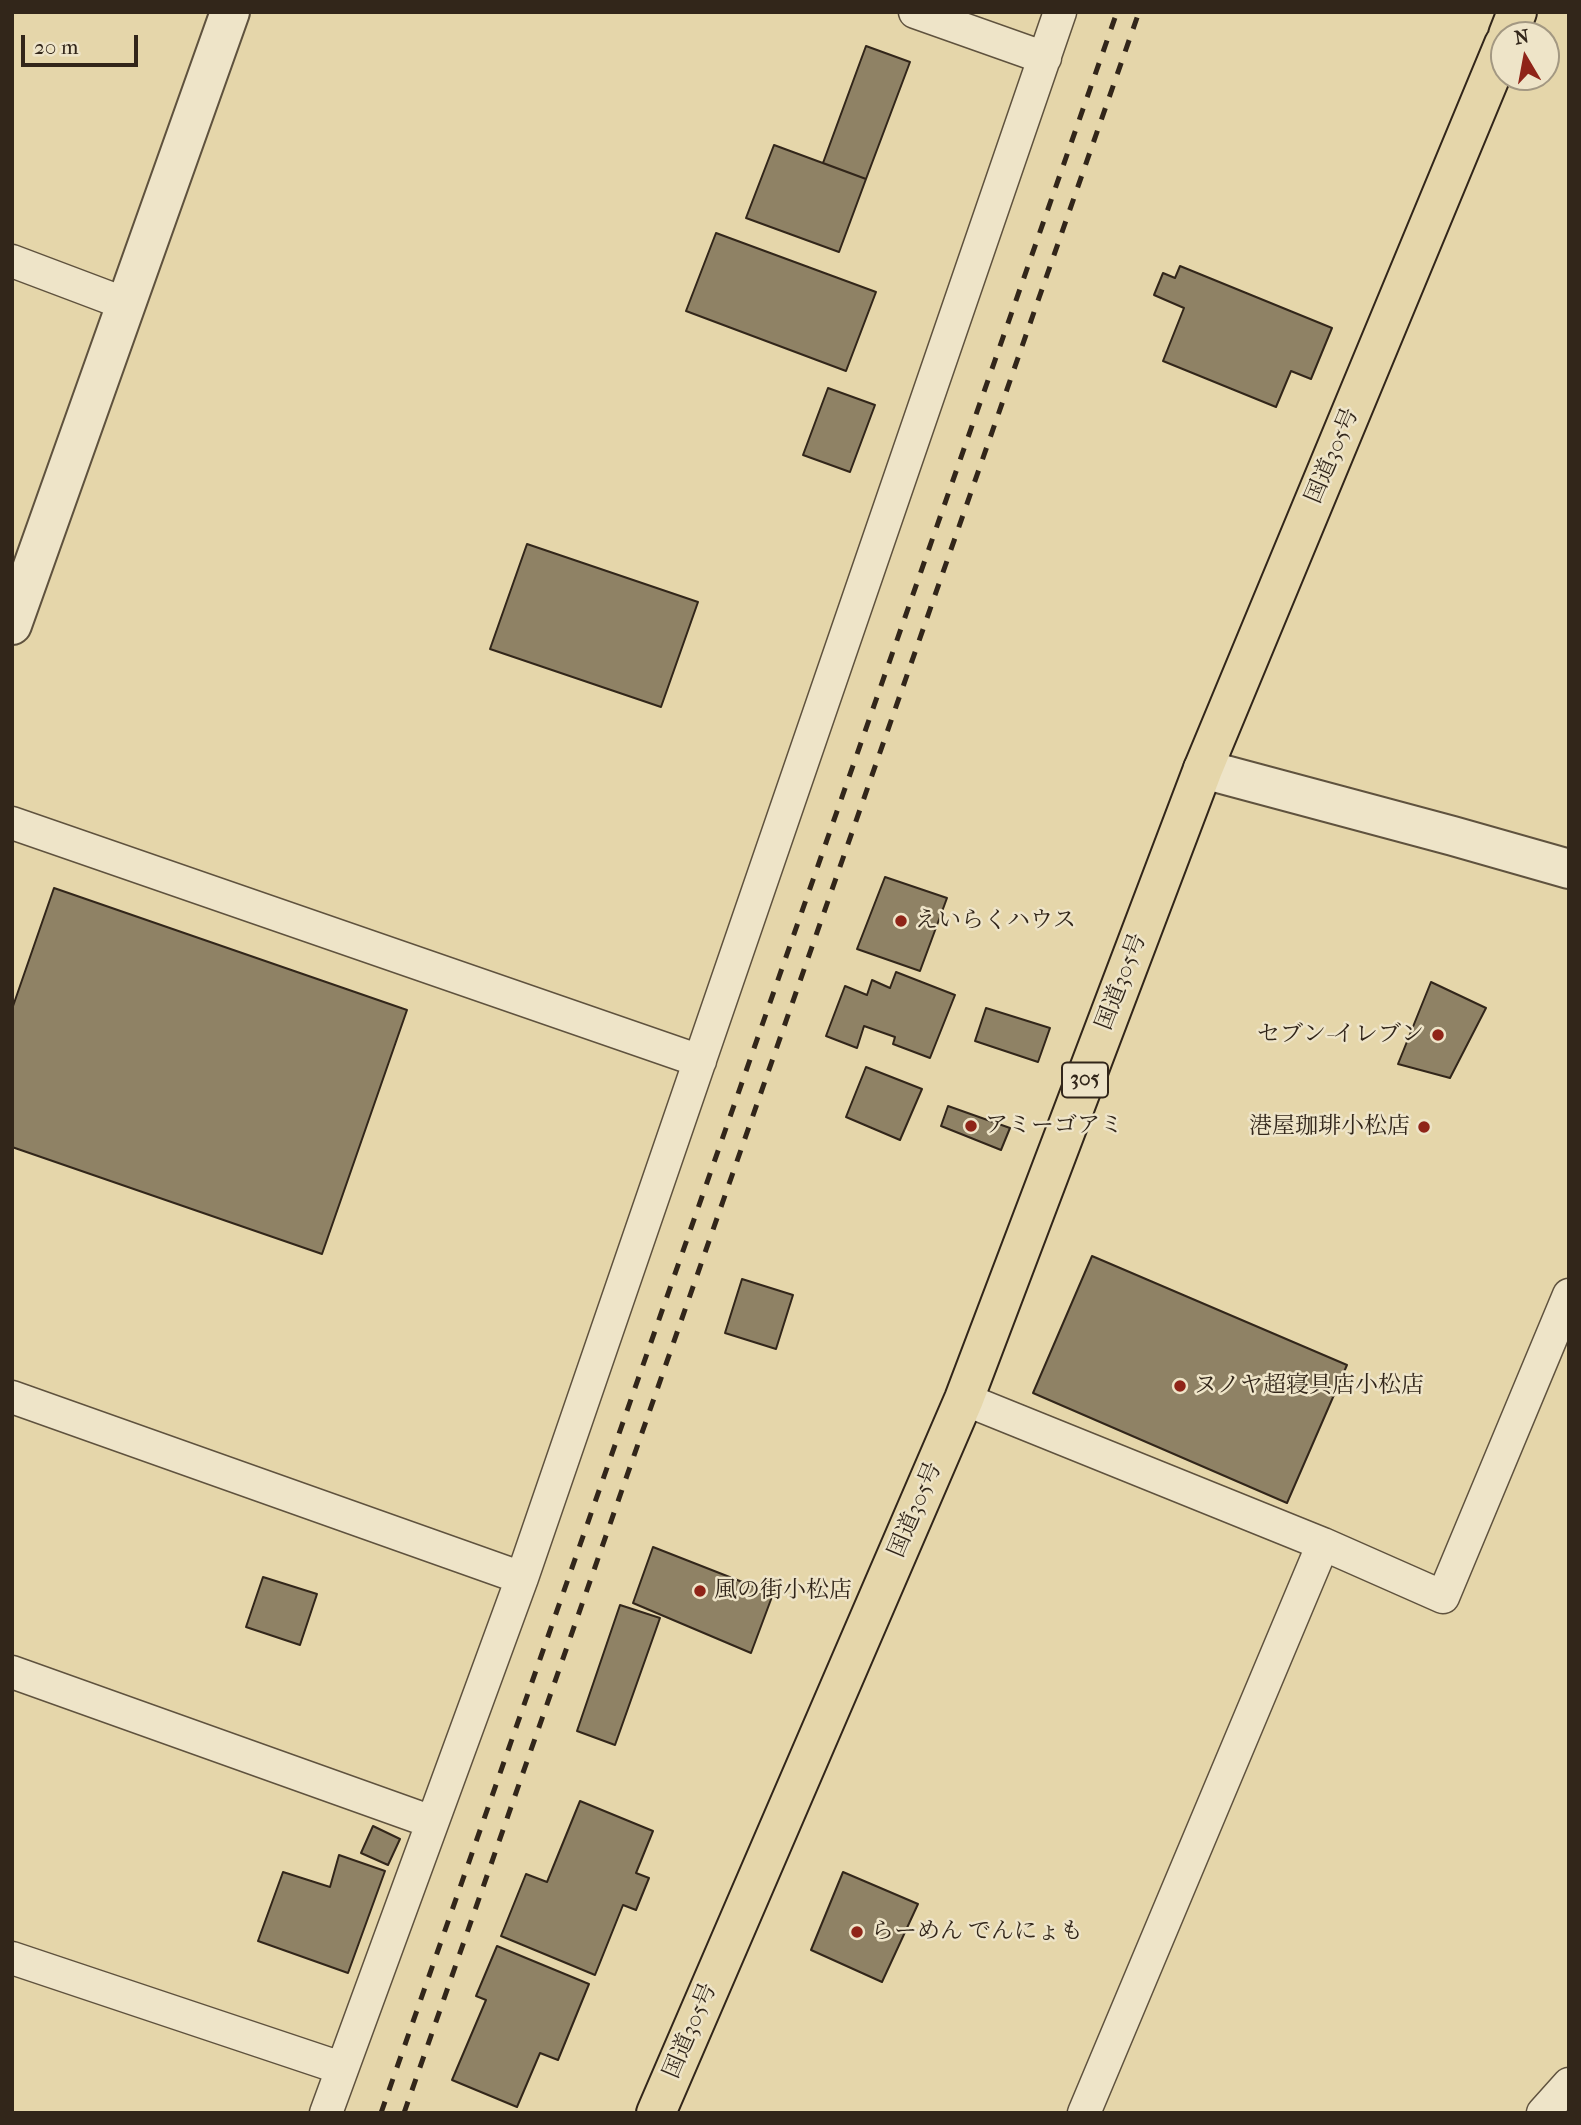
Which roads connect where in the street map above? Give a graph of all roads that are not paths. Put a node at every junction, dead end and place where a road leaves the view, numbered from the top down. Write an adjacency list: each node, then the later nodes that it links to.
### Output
1 (230, 12): 7 (street)
2 (915, 12): 4 (street)
3 (1060, 12): 4 (street)
4 (1045, 58): 13 (street)
5 (1490, 78): 10 (highway, 国道305号 / 305)
6 (12, 261): 7 (street)
7 (126, 304): 8 (street)
8 (23, 557): 9 (street)
9 (12, 625)
10 (1203, 769): 12 (street); 16 (highway, 国道305号 / 305)
11 (12, 823): 13 (street)
12 (1569, 869)
13 (700, 1061): 18 (street)
14 (1569, 1294): 17 (street)
15 (12, 1397): 18 (street)
16 (964, 1399): 17 (street); 25 (highway, 国道305号 / 305)
17 (1323, 1544): 26 (street)
18 (522, 1578): 20 (street)
19 (12, 1672): 20 (street)
20 (432, 1822): 22 (street)
21 (12, 1958): 22 (street)
22 (341, 2068): 24 (street)
23 (1569, 2084): 27 (street)
24 (326, 2113)
25 (656, 2113)
26 (1084, 2113)
27 (1543, 2113)

